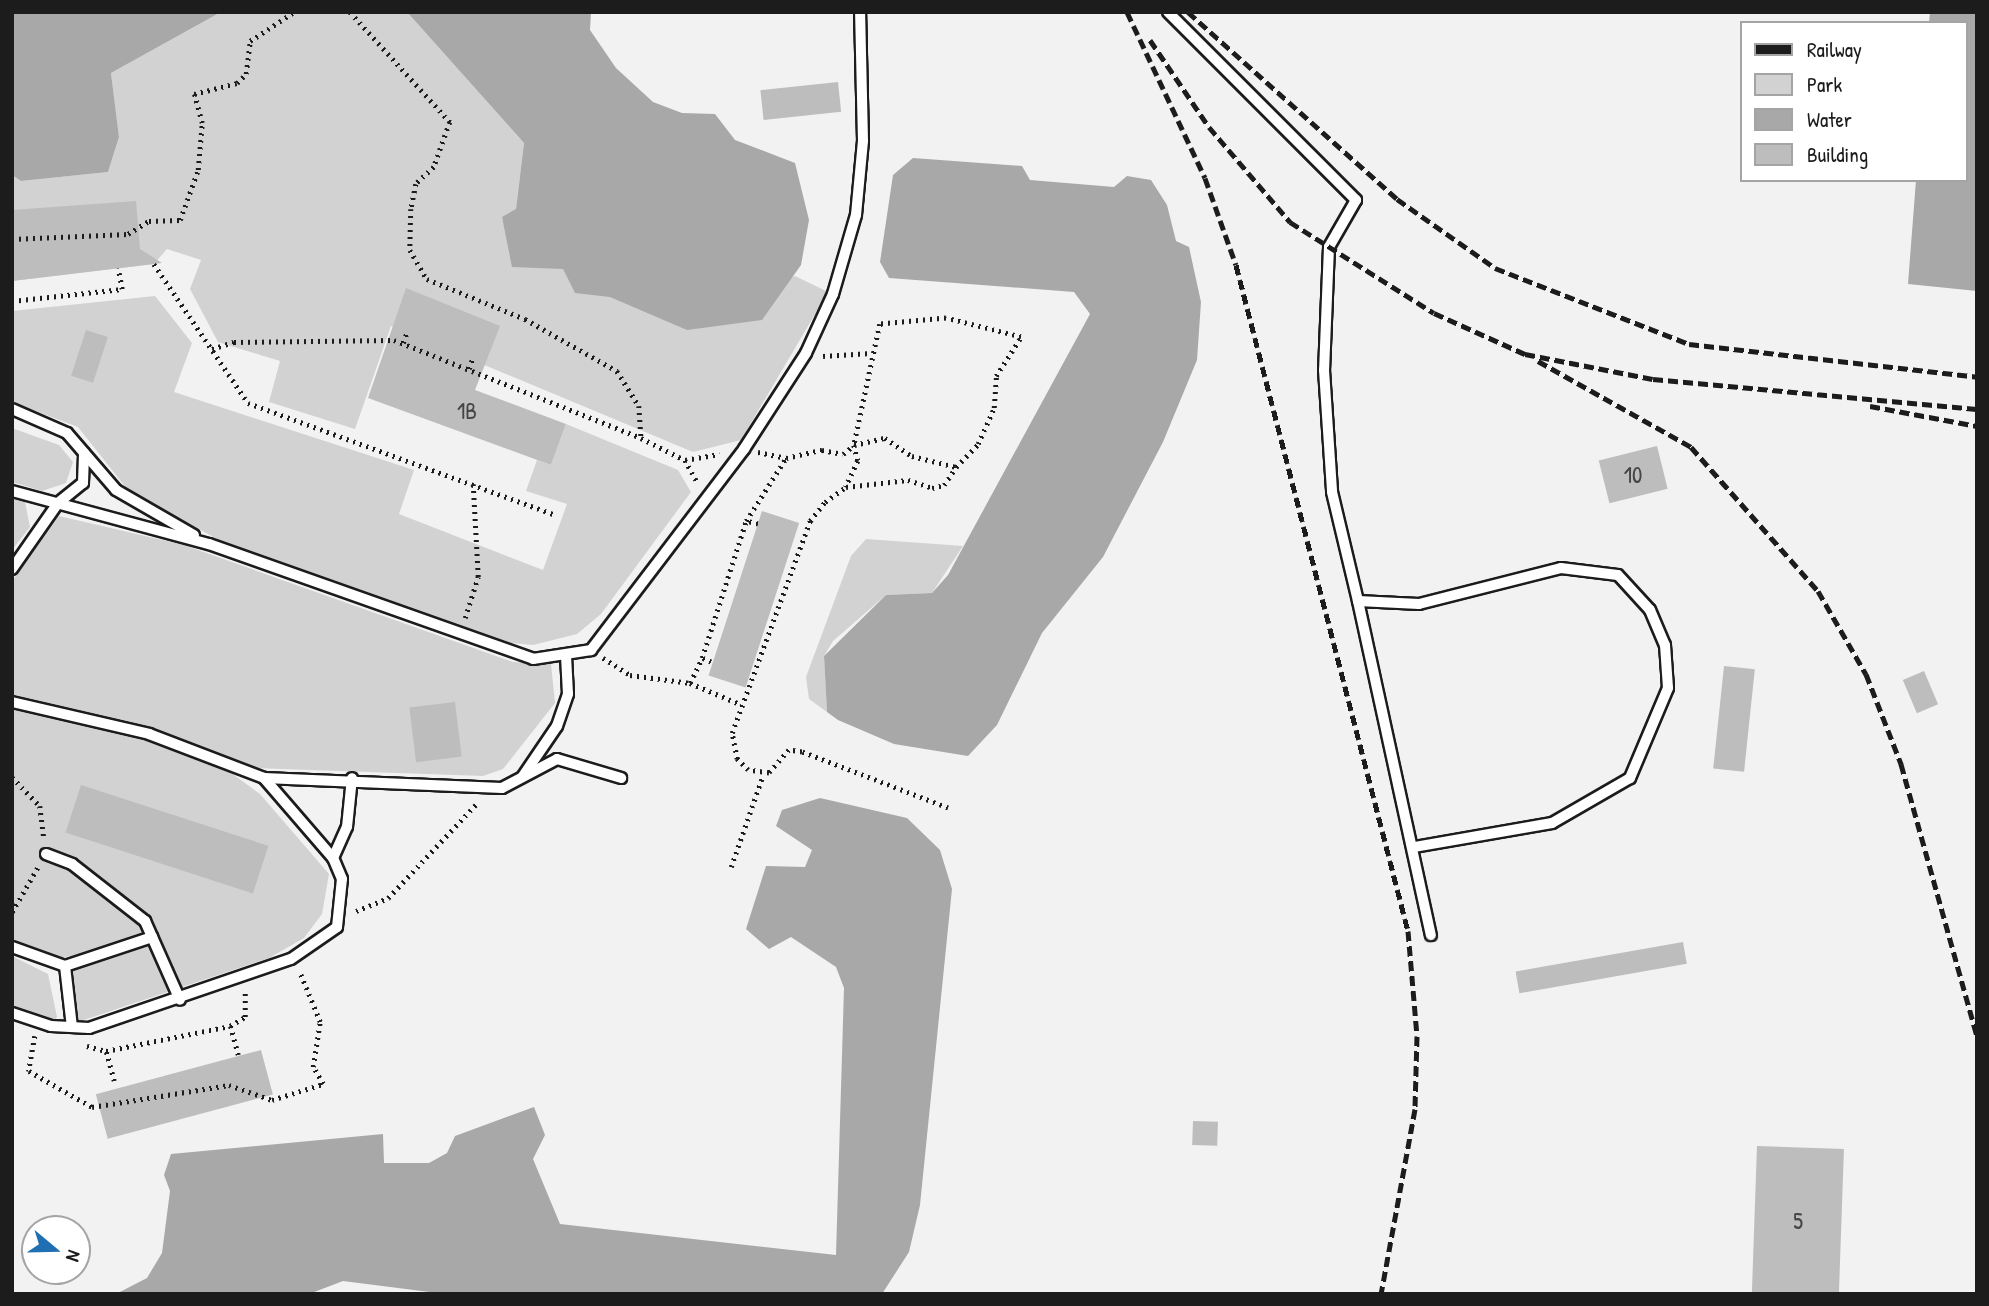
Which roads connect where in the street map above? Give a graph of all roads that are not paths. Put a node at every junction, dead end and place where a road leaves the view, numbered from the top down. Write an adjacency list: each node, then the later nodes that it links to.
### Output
1 (860, 12): 10 (lane)
2 (1168, 12): 9 (lane)
3 (12, 409): 4 (lane)
4 (81, 444): 6 (lane); 7 (lane)
5 (12, 491): 6 (lane)
6 (58, 503): 7 (lane); 8 (lane)
7 (209, 544): 10 (lane)
8 (12, 569)
9 (1358, 601): 16 (lane); 16 (lane)
10 (566, 658): 12 (lane)
11 (12, 702): 13 (lane)
12 (522, 777): 14 (lane); 15 (lane)
13 (264, 778): 14 (lane); 18 (lane)
14 (352, 778): 18 (lane)
15 (621, 778)
16 (1415, 848): 19 (lane)
17 (46, 854): 20 (lane)
18 (333, 858): 23 (lane)
19 (1431, 935)
20 (152, 937): 22 (lane); 23 (lane)
21 (12, 947): 22 (lane)
22 (65, 966): 25 (lane)
23 (180, 1000): 25 (lane)
24 (12, 1013): 25 (lane)
25 (72, 1027)

